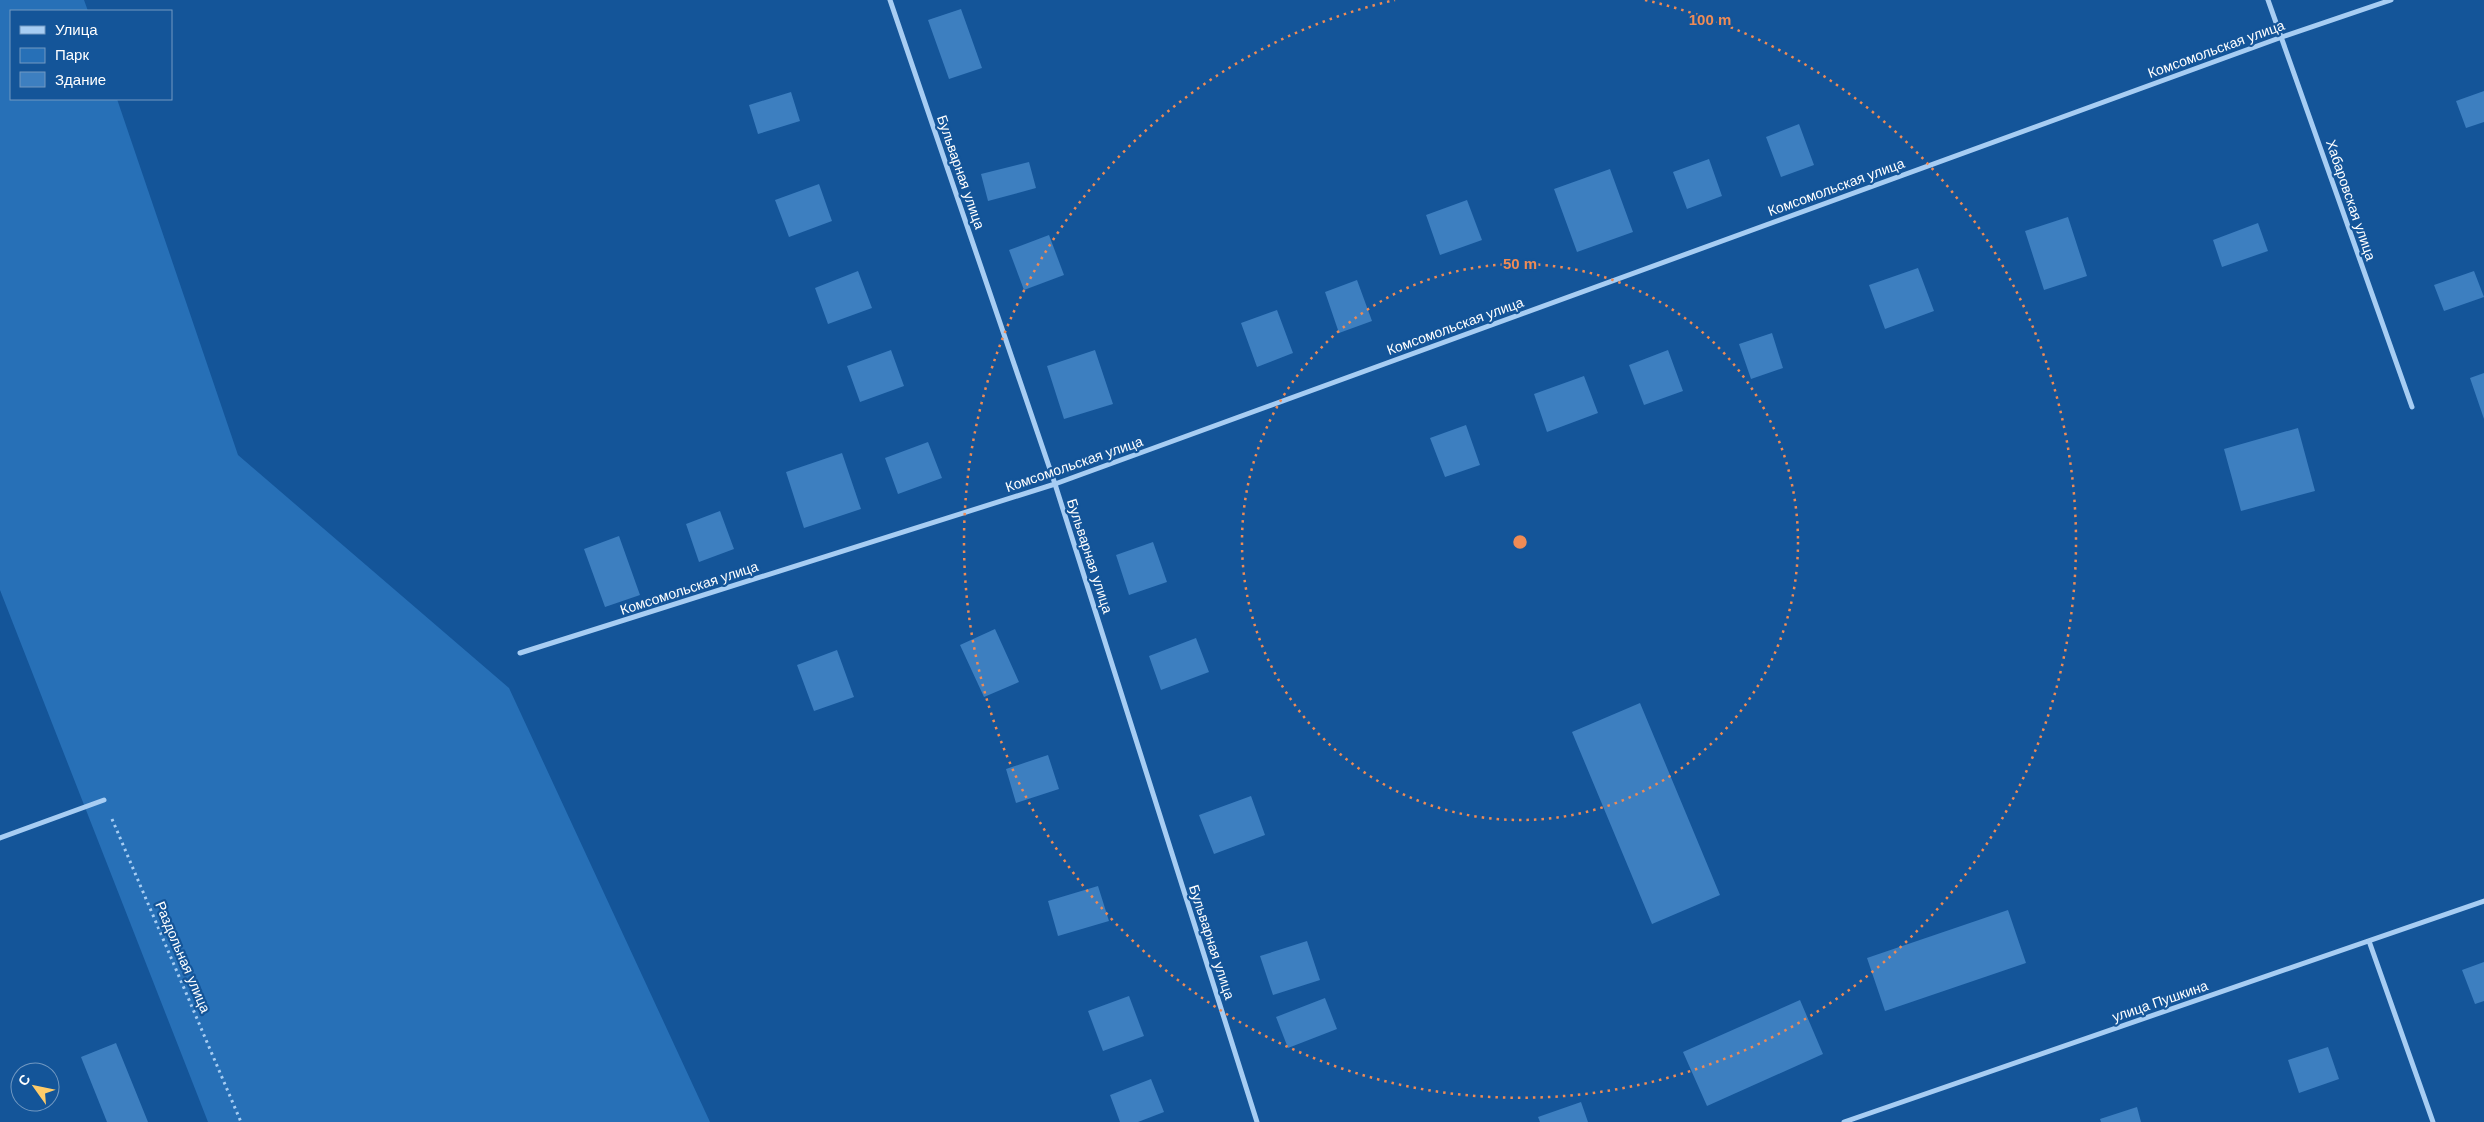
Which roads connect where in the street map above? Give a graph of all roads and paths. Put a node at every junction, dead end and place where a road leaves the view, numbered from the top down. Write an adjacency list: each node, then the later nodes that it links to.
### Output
1 (890, 0): 6 (street, Бульварная улица)
2 (2268, 0): 4 (street, Хабаровская улица)
3 (2391, 0): 4 (street, Комсомольская улица)
4 (2282, 37): 5 (street, Хабаровская улица); 6 (street, Комсомольская улица)
5 (2412, 407)
6 (1055, 484): 7 (street, Комсомольская улица); 13 (street, Бульварная улица)
7 (520, 653)
8 (104, 800): 9 (street); 12 (path, Раздольная улица)
9 (0, 838)
10 (2484, 901): 11 (street, улица Пушкина)
11 (2369, 941): 14 (street, улица Пушкина); 15 (street)
12 (241, 1122)
13 (1257, 1122)
14 (1844, 1122)
15 (2433, 1122)

